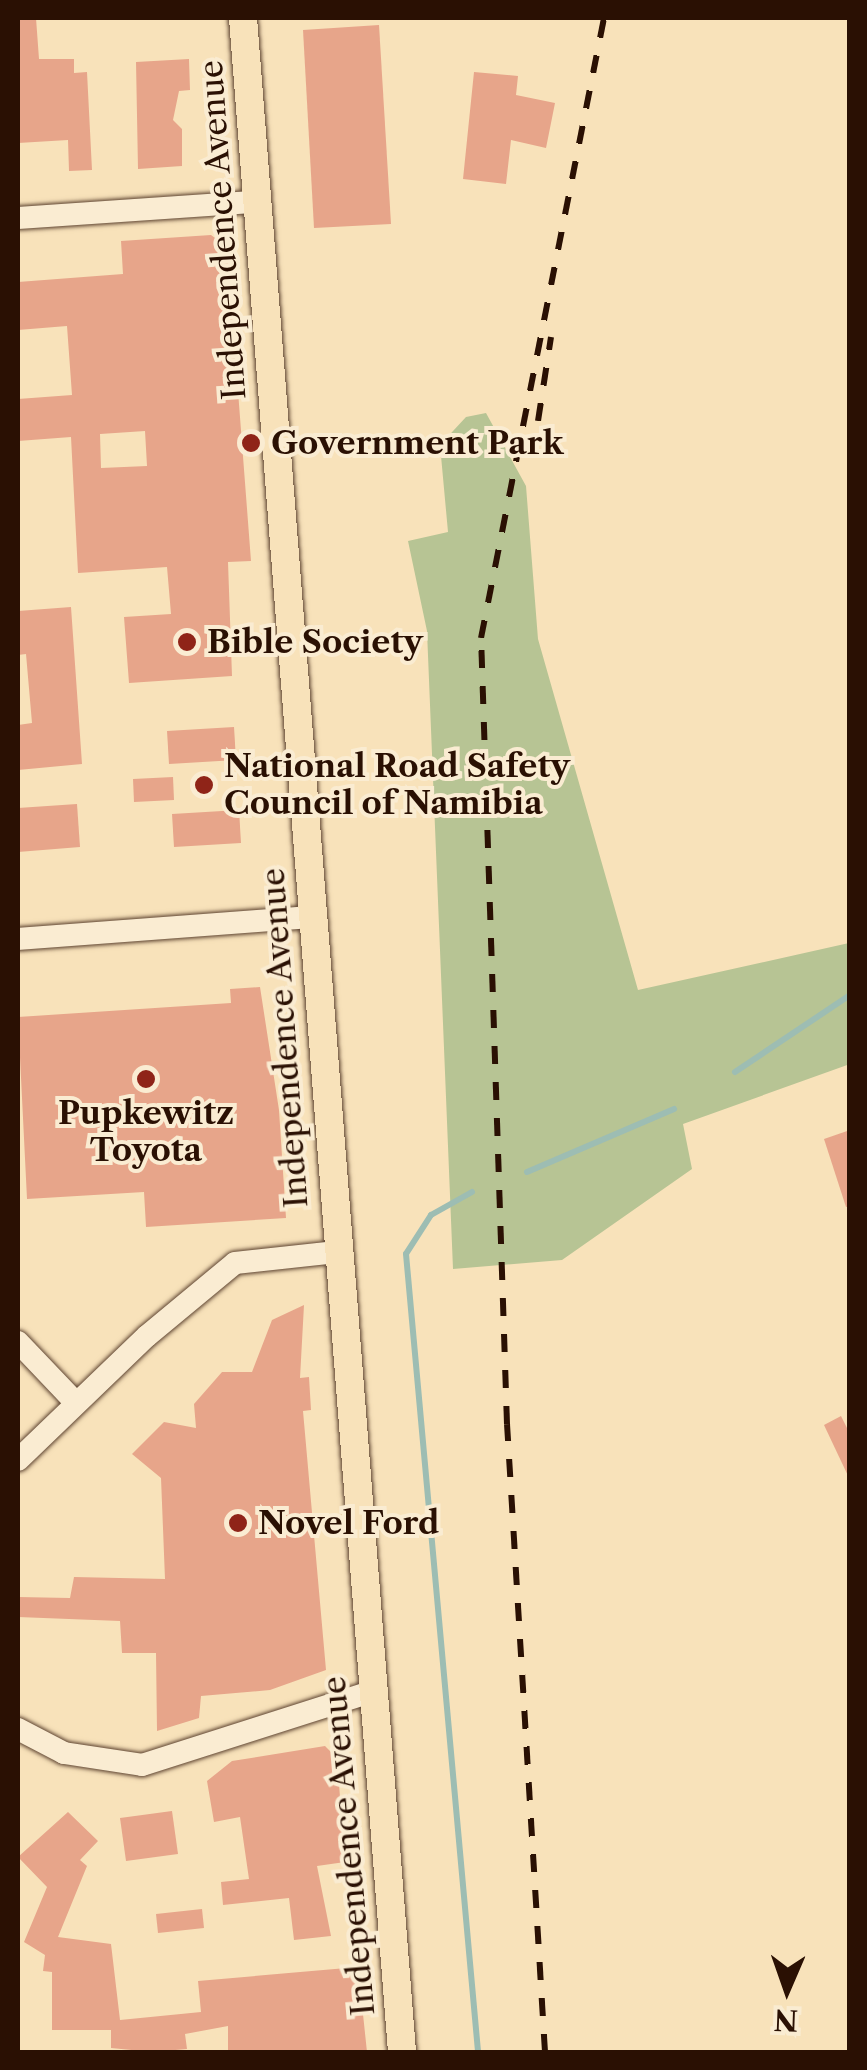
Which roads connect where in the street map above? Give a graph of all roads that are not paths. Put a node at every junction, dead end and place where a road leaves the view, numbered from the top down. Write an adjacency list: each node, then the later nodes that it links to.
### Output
1 (243, 18): 2 (main road, Independence Avenue)
2 (256, 202): 3 (street); 4 (main road, Independence Avenue)
3 (18, 218)
4 (313, 917): 5 (street); 6 (main road, Independence Avenue)
5 (18, 939)
6 (336, 1252): 8 (street); 10 (main road, Independence Avenue)
7 (18, 1342): 8 (street)
8 (76, 1403): 9 (street)
9 (18, 1460)
10 (371, 1692): 11 (street); 12 (main road, Independence Avenue)
11 (18, 1729)
12 (402, 2052)

